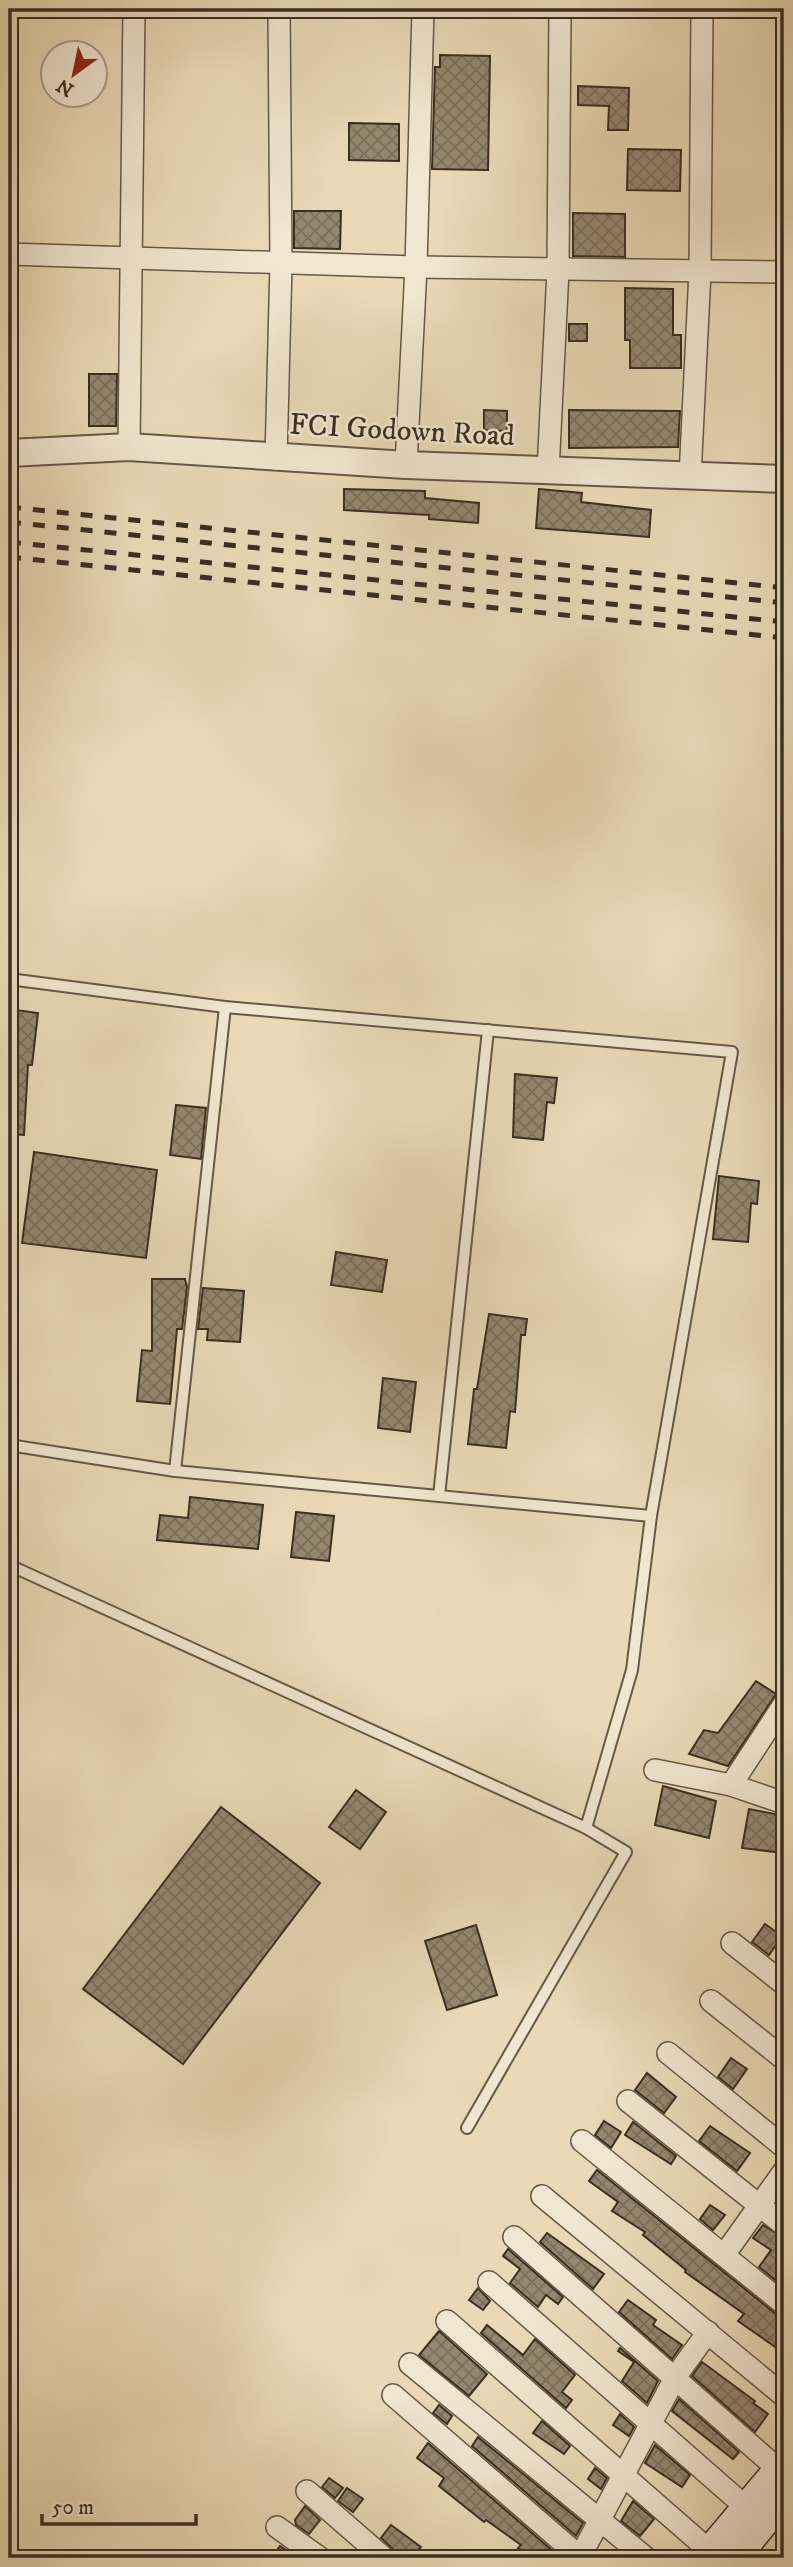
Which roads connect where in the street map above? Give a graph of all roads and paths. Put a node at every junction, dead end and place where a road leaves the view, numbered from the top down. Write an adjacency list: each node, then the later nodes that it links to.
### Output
1 (134, 9): 7 (street)
2 (279, 9): 8 (street)
3 (423, 9): 9 (street)
4 (560, 9): 10 (street)
5 (702, 9): 11 (street)
6 (9, 254): 7 (street)
7 (131, 258): 8 (street); 13 (street)
8 (281, 263): 9 (street); 15 (street)
9 (416, 267): 10 (street); 16 (street)
10 (558, 270): 11 (street); 17 (street)
11 (700, 271): 12 (street); 18 (street)
12 (784, 272)
13 (129, 447): 14 (street, FCI Godown Road); 15 (street, FCI Godown Road)
14 (11, 450)
15 (276, 459): 16 (street, FCI Godown Road)
16 (406, 465): 17 (street, FCI Godown Road)
17 (548, 471): 18 (street, FCI Godown Road)
18 (690, 477): 19 (street, FCI Godown Road)
19 (784, 479)
20 (9, 979): 21 (lane)
21 (225, 1007): 22 (lane); 24 (lane)
22 (488, 1030): 25 (lane); 26 (lane)
23 (9, 1445): 24 (lane)
24 (175, 1471): 25 (lane)
25 (439, 1496): 26 (lane)
26 (651, 1516): 32 (lane)
27 (9, 1565): 32 (lane)
28 (784, 1704): 30 (street)
29 (655, 1770): 30 (street)
30 (731, 1785): 31 (street)
31 (784, 1803)
32 (586, 1828): 39 (lane)
33 (732, 1943): 34 (street)
34 (784, 1984)
35 (711, 2001): 37 (street)
36 (668, 2053): 41 (street)
37 (784, 2059)
38 (628, 2101): 44 (street)
39 (467, 2128)
40 (582, 2141): 47 (street)
41 (784, 2147)
42 (784, 2171): 44 (street)
43 (542, 2196): 51 (street)
44 (759, 2206): 45 (street); 47 (street)
45 (784, 2225)
46 (514, 2237): 53 (street)
47 (724, 2255): 49 (street)
48 (489, 2282): 56 (street)
49 (784, 2304)
50 (447, 2321): 57 (street)
51 (708, 2332): 53 (street); 55 (street)
52 (410, 2364): 61 (street)
53 (676, 2376): 56 (street); 58 (street)
54 (393, 2395): 61 (street)
55 (784, 2396)
56 (650, 2423): 57 (street); 60 (street)
57 (626, 2475): 61 (street); 63 (street)
58 (783, 2477): 60 (main road); 63 (main road)
59 (307, 2491): 65 (street)
60 (748, 2510): 63 (main road)
61 (600, 2522): 66 (street)
62 (277, 2527): 64 (street)
63 (717, 2556)
64 (320, 2558)
65 (384, 2558)
66 (646, 2558)

